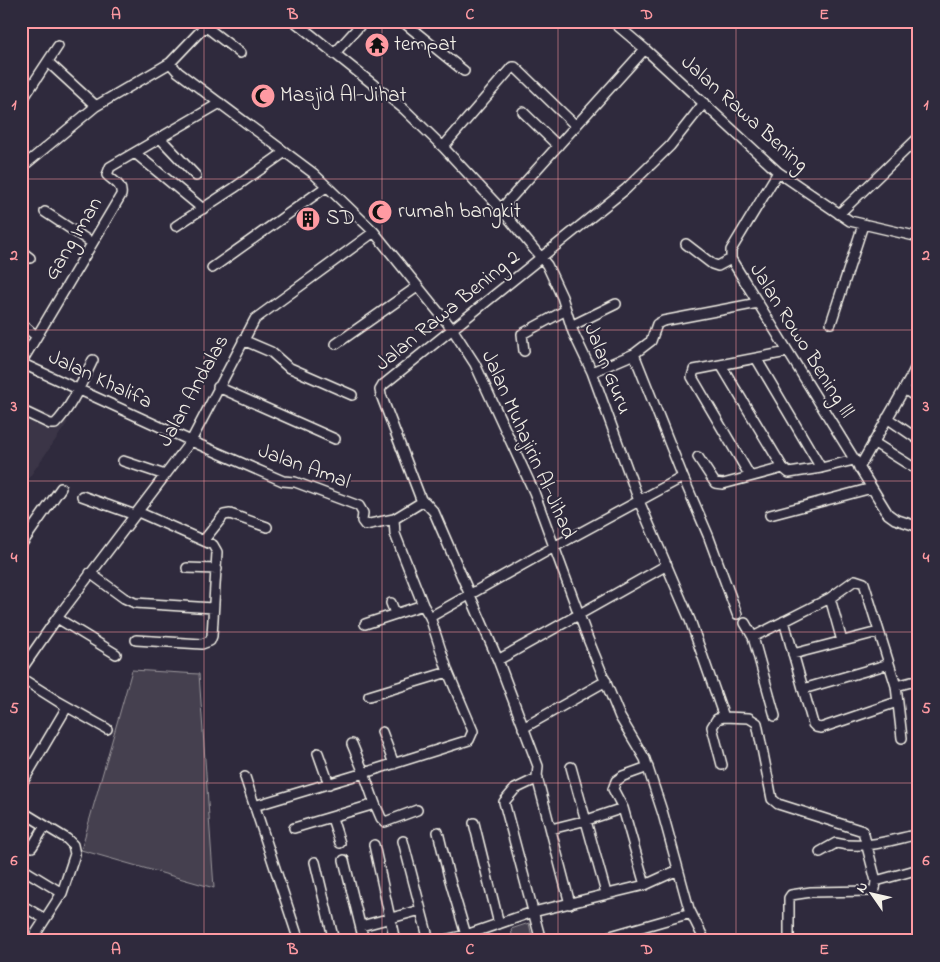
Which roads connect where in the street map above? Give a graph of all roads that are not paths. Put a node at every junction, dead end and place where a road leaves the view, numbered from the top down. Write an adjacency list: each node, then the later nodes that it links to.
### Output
1 (294, 21): 9 (street, Jalan Guru)
2 (364, 21): 9 (street)
3 (402, 21): 12 (street)
4 (612, 21): 7 (street, Jalan Rawa Bening)
5 (208, 24): 8 (street); 11 (street)
6 (58, 46): 10 (street)
7 (645, 49): 15 (street, Jalan Rawa Bening); 18 (street)
8 (240, 54)
9 (334, 54): 21 (street, Jalan Guru)
10 (48, 62): 13 (street); 16 (street)
11 (170, 63): 14 (street, Jalan Muhajirin Al-Jihad); 16 (street)
12 (464, 71)
13 (21, 102)
14 (220, 103): 20 (street, Gang Iman); 23 (street, Jalan Muhajirin Al-Jihad)
15 (704, 103): 26 (street, Jalan Rawa Bening); 41 (street, Jalan Rawa Bening 2)
16 (96, 106): 25 (street)
17 (522, 112): 22 (street)
18 (576, 126): 21 (street); 22 (street)
19 (919, 137): 32 (street)
20 (160, 138): 24 (street, Gang Iman); 27 (street)
21 (442, 146): 30 (street, Jalan Guru)
22 (558, 146): 30 (street)
23 (285, 152): 28 (street, Jalan Muhajirin Al-Jihad); 29 (street)
24 (135, 153): 29 (street); 37 (street, Gang Iman)
25 (21, 168)
26 (778, 172): 32 (street, Jalan Rawa Bening); 42 (street, Jalan Rowo Bening lll)
27 (196, 176)
28 (326, 186): 35 (street, Jalan Muhajirin Al-Jihad); 43 (street)
29 (203, 209): 34 (street)
30 (501, 209): 41 (street, Jalan Guru)
31 (45, 212): 37 (street)
32 (839, 214): 33 (street, Jalan Rawa Bening)
33 (863, 225): 36 (street, Jalan Rawa Bening); 49 (street)
34 (176, 226)
35 (374, 232): 44 (street, Jalan Muhajirin Al-Jihad); 53 (street, Jalan Andalas)
36 (919, 237)
37 (92, 243): 52 (street, Gang Iman)
38 (686, 244): 42 (street)
39 (21, 251): 40 (street)
40 (30, 258)
41 (541, 258): 47 (street, Jalan Guru); 51 (street, Jalan Rawa Bening 2)
42 (731, 259): 45 (street, Jalan Rowo Bening lll)
43 (212, 268)
44 (417, 287): 51 (street, Jalan Muhajirin Al-Jihad); 54 (street)
45 (758, 303): 56 (street, Jalan Rowo Bening lll); 57 (street)
46 (616, 304): 50 (street)
47 (566, 310): 50 (street, Jalan Guru); 55 (street)
48 (21, 323): 52 (street)
49 (831, 323)
50 (571, 326): 63 (street, Jalan Guru)
51 (453, 330): 88 (street, Jalan Rawa Bening 2); 96 (street, Jalan Muhajirin Al-Jihad)
52 (36, 336): 61 (street, Gang Iman)
53 (243, 340): 64 (street, Jalan Andalas); 67 (street)
54 (336, 344)
55 (524, 351)
56 (787, 352): 58 (street); 77 (street, Jalan Rowo Bening lll)
57 (634, 354): 63 (street); 83 (street)
58 (756, 358): 62 (street); 79 (street)
59 (93, 360): 65 (street)
60 (919, 360): 66 (street)
61 (21, 363): 65 (street, Jalan Khalifa)
62 (721, 365): 78 (street); 82 (street)
63 (592, 372): 87 (street, Jalan Guru)
64 (218, 387): 71 (street); 73 (street, Jalan Andalas)
65 (78, 389): 69 (street); 73 (street, Jalan Khalifa)
66 (904, 389): 68 (street); 70 (street)
67 (352, 395)
68 (919, 399)
69 (27, 413)
70 (887, 418): 72 (street); 74 (street)
71 (334, 439)
72 (919, 440)
73 (191, 441): 81 (street, Jalan Andalas); 91 (street, Jalan Amal)
74 (873, 442): 77 (street); 80 (street)
75 (698, 457): 82 (street)
76 (123, 461): 81 (street)
77 (857, 464): 79 (street); 85 (street, Jalan Rowo Bening lll)
78 (783, 468): 79 (street); 82 (street)
79 (821, 468)
80 (919, 471)
81 (165, 475): 89 (street, Jalan Andalas)
82 (750, 476)
83 (683, 477): 87 (street); 108 (street)
84 (62, 488): 95 (street)
85 (872, 488): 90 (street); 93 (street, Jalan Rowo Bening lll)
86 (82, 496): 89 (street)
87 (639, 501): 96 (street); 97 (street, Jalan Guru)
88 (422, 502): 91 (street); 101 (street)
89 (136, 514): 94 (street); 100 (street, Jalan Andalas)
90 (770, 515)
91 (394, 518): 104 (street)
92 (267, 527): 94 (street)
93 (919, 527)
94 (204, 540): 99 (street)
95 (21, 545)
96 (554, 547): 101 (street); 107 (street, Jalan Muhajirin Al-Jihad)
97 (667, 565): 107 (street); 133 (street, Jalan Guru)
98 (187, 568): 99 (street)
99 (217, 569): 105 (street)
100 (90, 573): 105 (street); 110 (street, Jalan Andalas)
101 (470, 595): 109 (street); 120 (street)
102 (830, 598): 111 (street); 114 (street); 117 (street)
103 (391, 602): 106 (street)
104 (423, 605): 106 (street); 109 (street)
105 (213, 608): 116 (street)
106 (395, 613): 113 (street)
107 (579, 614): 120 (street); 126 (street, Jalan Muhajirin Al-Jihad)
108 (737, 614)
109 (430, 617): 123 (street)
110 (57, 618): 118 (street); 122 (street, Jalan Andalas)
111 (784, 621): 115 (street); 119 (street)
112 (745, 623): 115 (street)
113 (365, 624)
114 (878, 632): 117 (street); 121 (street)
115 (753, 637): 132 (street)
116 (136, 640)
117 (842, 641): 119 (street)
118 (116, 654)
119 (793, 654): 128 (street)
120 (498, 660): 134 (street)
121 (889, 664): 127 (street); 128 (street)
122 (21, 670)
123 (448, 672): 129 (street); 140 (street)
124 (21, 678): 131 (street)
125 (919, 680): 127 (street)
126 (606, 681): 134 (street); 143 (street, Jalan Muhajirin Al-Jihad)
127 (896, 686): 130 (street)
128 (803, 689): 130 (street)
129 (369, 696)
130 (897, 702): 137 (street)
131 (67, 707): 135 (street); 148 (street)
132 (775, 716)
133 (724, 718): 141 (street); 165 (street)
134 (523, 728): 146 (street)
135 (107, 729)
136 (382, 732): 140 (street)
137 (902, 738)
138 (352, 744): 144 (street)
139 (318, 753): 147 (street)
140 (394, 764): 144 (street)
141 (722, 765)
142 (571, 767): 155 (street)
143 (648, 768): 151 (street); 172 (street, Jalan Muhajirin Al-Jihad)
144 (364, 773): 147 (street); 149 (street)
145 (245, 777): 150 (street)
146 (538, 778): 159 (street); 180 (street)
147 (329, 784): 150 (street)
148 (21, 785)
149 (375, 804): 152 (street); 154 (street)
150 (254, 806): 190 (street)
151 (623, 808): 155 (street); 174 (street)
152 (417, 810)
153 (21, 811): 157 (street)
154 (332, 818): 158 (street); 163 (street)
155 (587, 820): 159 (street); 176 (street)
156 (474, 823): 184 (street)
157 (44, 826): 166 (street); 175 (street)
158 (294, 828)
159 (551, 828): 177 (street)
160 (438, 832): 187 (street)
161 (919, 834): 165 (street)
162 (403, 841): 179 (street)
163 (340, 843)
164 (374, 845): 182 (street)
165 (866, 846): 167 (street); 173 (street)
166 (32, 847)
167 (820, 852)
168 (344, 860): 185 (street)
169 (315, 862): 191 (street)
170 (21, 868): 175 (street)
171 (919, 869): 173 (street)
172 (678, 870): 174 (street); 181 (street, Jalan Muhajirin Al-Jihad)
173 (876, 881): 188 (street)
174 (645, 885): 176 (street)
175 (62, 893): 183 (street)
176 (606, 893): 177 (street)
177 (570, 904): 180 (street)
178 (21, 906): 183 (street)
179 (421, 910): 182 (street); 194 (street)
180 (533, 912): 184 (street); 196 (street)
181 (691, 913): 186 (street); 199 (street, Jalan Muhajirin Al-Jihad)
182 (389, 918): 185 (street); 193 (street)
183 (45, 919): 189 (street)
184 (498, 924): 187 (street)
185 (361, 926): 192 (street)
186 (628, 931): 197 (street); 198 (street)
187 (466, 935): 195 (street)
188 (789, 936)
189 (31, 941)
190 (299, 941)
191 (334, 941)
192 (364, 941)
193 (395, 941)
194 (429, 941)
195 (440, 941)
196 (541, 941)
197 (592, 941)
198 (630, 941)
199 (706, 941)

